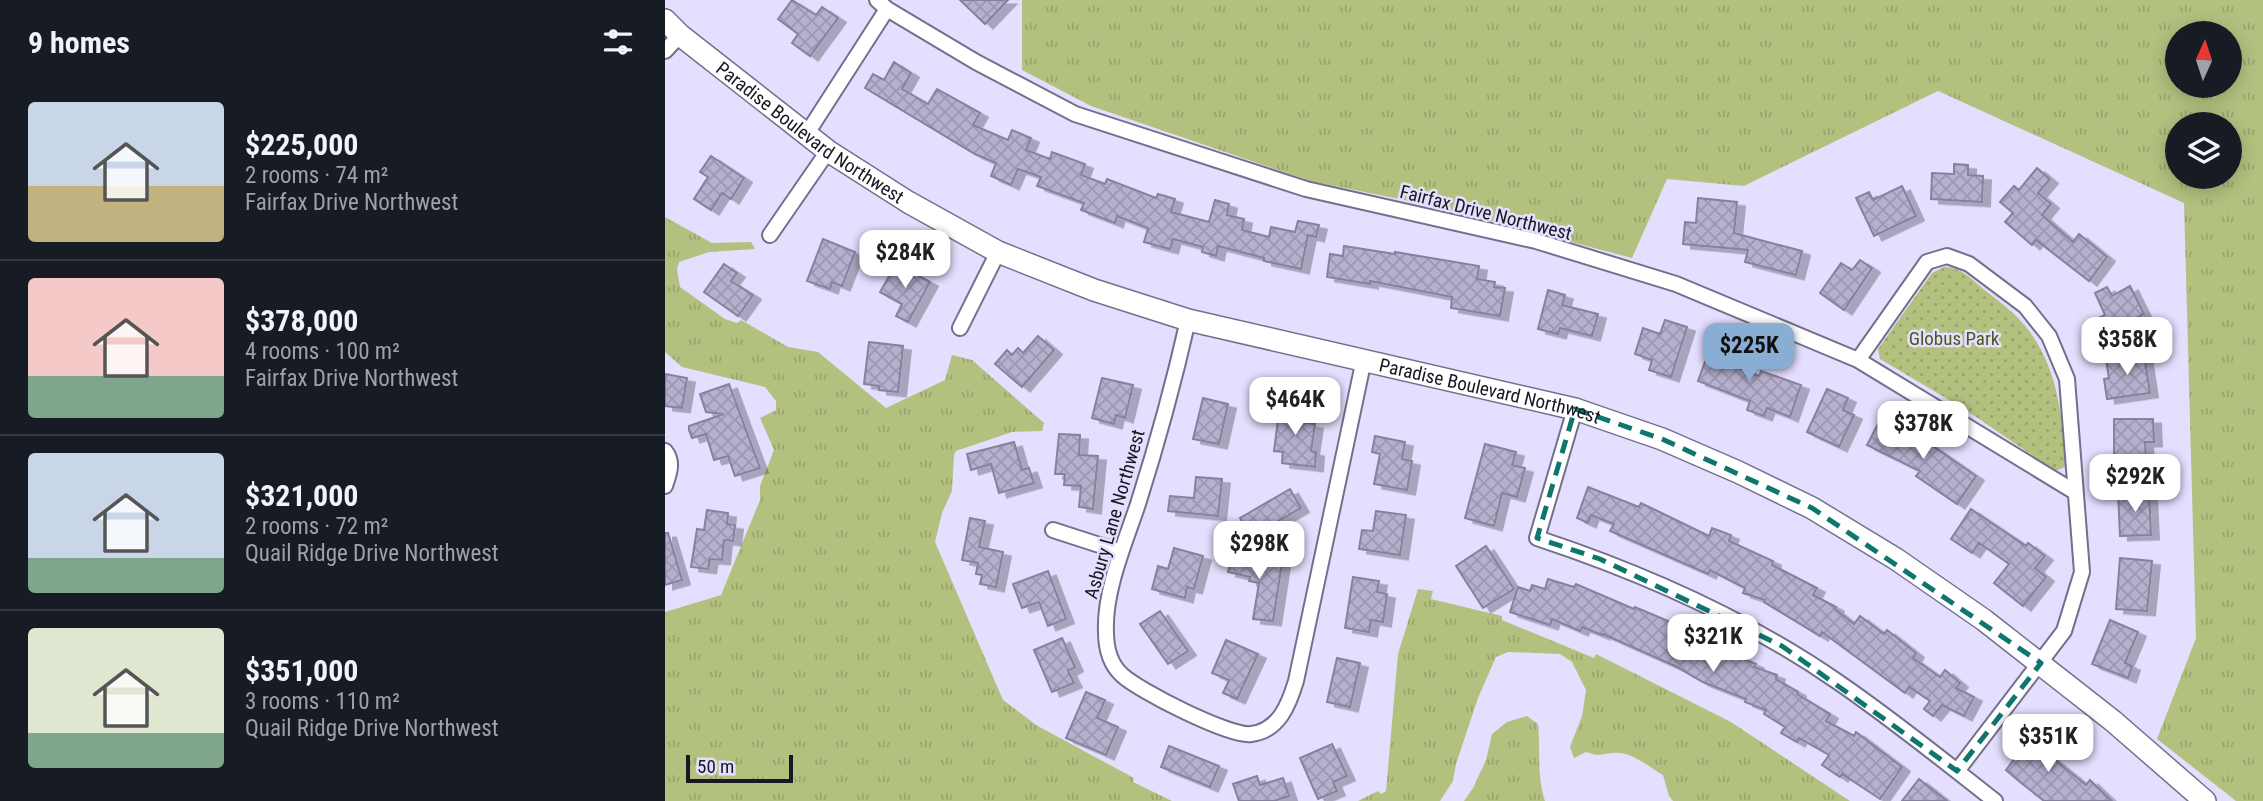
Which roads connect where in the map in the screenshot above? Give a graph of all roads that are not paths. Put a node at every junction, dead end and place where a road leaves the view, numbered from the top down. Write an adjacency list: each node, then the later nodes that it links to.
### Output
1 (882, 5): 4 (street); 11 (street, Fairfax Drive Northwest)
2 (672, 27): 3 (street); 4 (street, Paradise Boulevard Northwest)
3 (665, 51)
4 (806, 135): 5 (street, Paradise Boulevard Northwest)
5 (828, 151): 6 (street); 7 (street, Paradise Boulevard Northwest)
6 (770, 234)
7 (998, 252): 8 (street, Paradise Boulevard Northwest); 9 (street)
8 (1188, 320): 10 (street, Paradise Boulevard Northwest); 17 (street, Asbury Lane Northwest)
9 (960, 328)
10 (1364, 359): 12 (street, Paradise Boulevard Northwest); 17 (street, Asbury Lane Northwest)
11 (1859, 360): 15 (street, Fairfax Drive Northwest); 15 (street)
12 (1575, 409): 18 (street, Paradise Boulevard Northwest); 19 (street)
13 (665, 451): 14 (street)
14 (665, 486)
15 (2075, 492): 18 (street)
16 (1053, 530): 17 (street)
17 (1121, 552)
18 (2041, 663): 19 (street); 21 (street, Paradise Boulevard Northwest)
19 (1957, 771): 20 (street)
20 (1995, 801)
21 (2205, 801)

